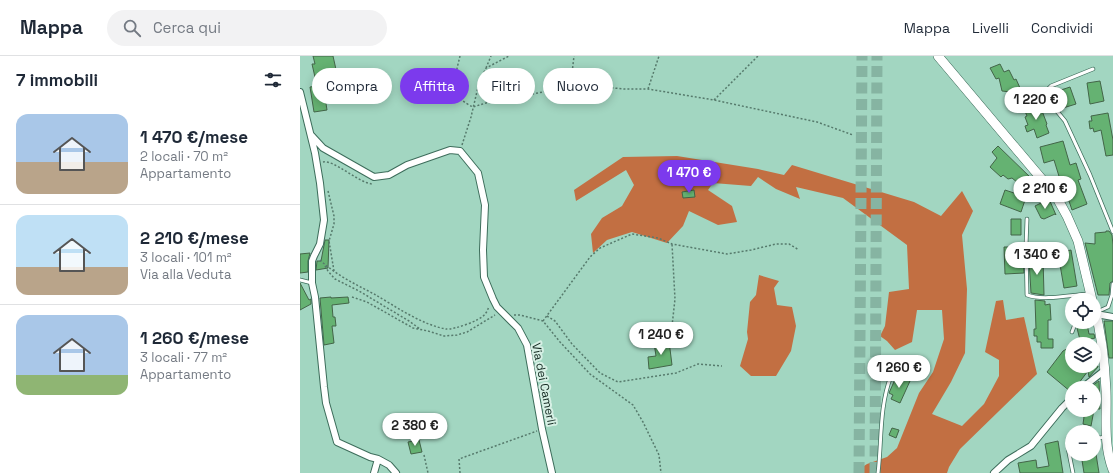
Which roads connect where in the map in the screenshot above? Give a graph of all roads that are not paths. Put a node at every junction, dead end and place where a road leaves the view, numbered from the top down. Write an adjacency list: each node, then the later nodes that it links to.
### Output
1 (938, 56): 10 (street)
2 (1093, 69): 6 (lane)
3 (300, 92): 4 (street)
4 (311, 135): 8 (street); 29 (street, Via dei Camerli)
5 (1027, 219): 11 (lane)
6 (1113, 232)
7 (300, 280): 8 (lane)
8 (312, 283): 24 (street)
9 (1113, 284): 12 (lane)
10 (1091, 293)
11 (1065, 297)
12 (1101, 310)
13 (1101, 315): 14 (street)
14 (1113, 317)
15 (1073, 329): 17 (lane)
16 (1098, 329): 18 (street)
17 (1072, 332)
18 (1105, 370): 20 (street); 22 (street)
19 (891, 376): 30 (lane)
20 (1091, 381)
21 (1065, 405): 31 (street)
22 (1106, 437): 23 (lane); 26 (street)
23 (1101, 438)
24 (378, 459): 27 (street); 28 (street)
25 (1071, 461): 32 (lane)
26 (1112, 466)
27 (374, 473)
28 (396, 473)
29 (552, 473)
30 (878, 473)
31 (994, 473)
32 (1073, 473)

